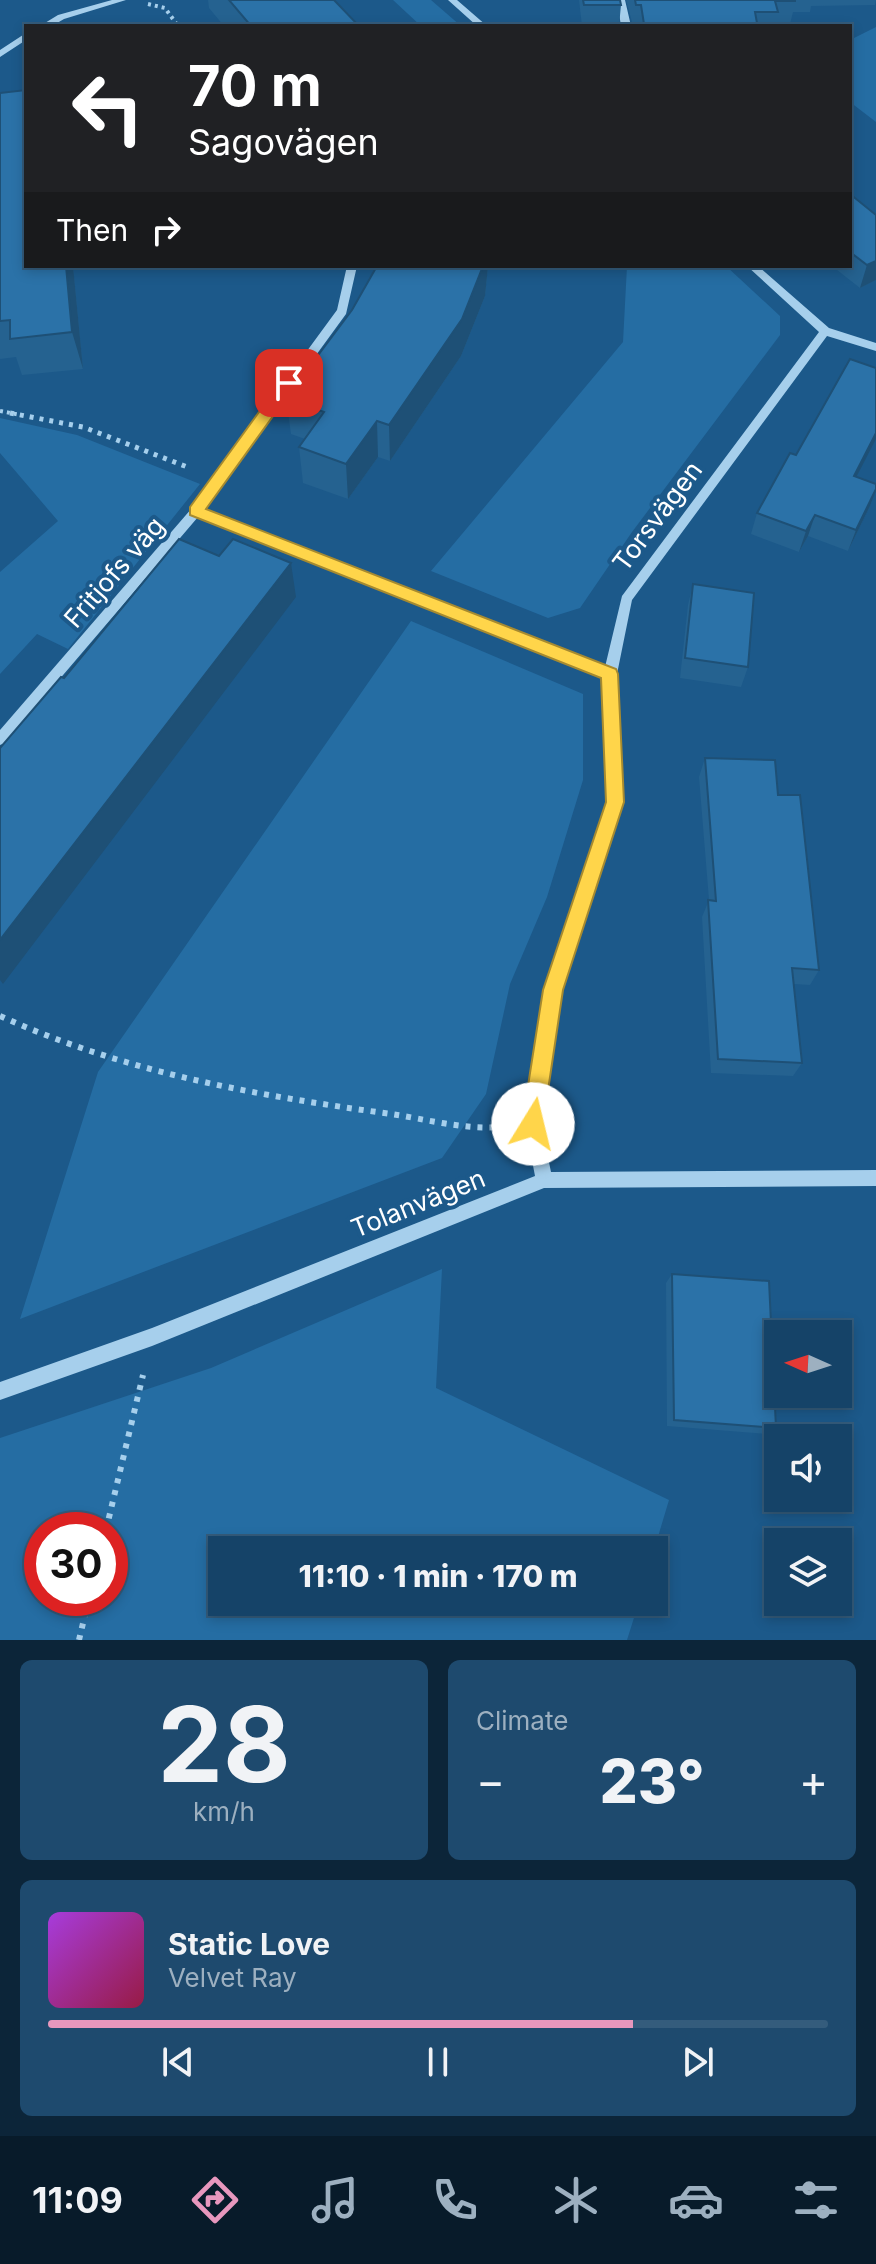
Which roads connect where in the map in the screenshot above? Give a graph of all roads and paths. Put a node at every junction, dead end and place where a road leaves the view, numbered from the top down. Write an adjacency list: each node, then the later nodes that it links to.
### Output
1 (122, 0): 6 (street)
2 (136, 0): 7 (path)
3 (472, 0): 5 (street)
4 (621, 0): 9 (street)
5 (456, 3): 8 (street)
6 (49, 24)
7 (177, 24)
8 (480, 24)
9 (626, 24)
10 (24, 37): 11 (street)
11 (0, 54)
12 (352, 268): 17 (street, Fritjofs väg)
13 (754, 268): 14 (street)
14 (825, 331): 15 (street); 19 (street, Torsvägen)
15 (876, 347)
16 (0, 411): 17 (path)
17 (217, 478): 18 (street, Fritjofs väg)
18 (196, 511): 19 (street); 20 (street, Fritjofs väg)
19 (610, 674): 22 (street, Torsvägen)
20 (0, 739)
21 (0, 1016): 22 (path)
22 (533, 1124): 24 (street, Torsvägen)
23 (876, 1178): 24 (street, Tolanvägen)
24 (544, 1180): 25 (street, Tolanvägen)
25 (152, 1337): 26 (street, Tolanvägen); 27 (path)
26 (0, 1391)
27 (110, 1512)
28 (85, 1616): 29 (path)
29 (79, 1640)

